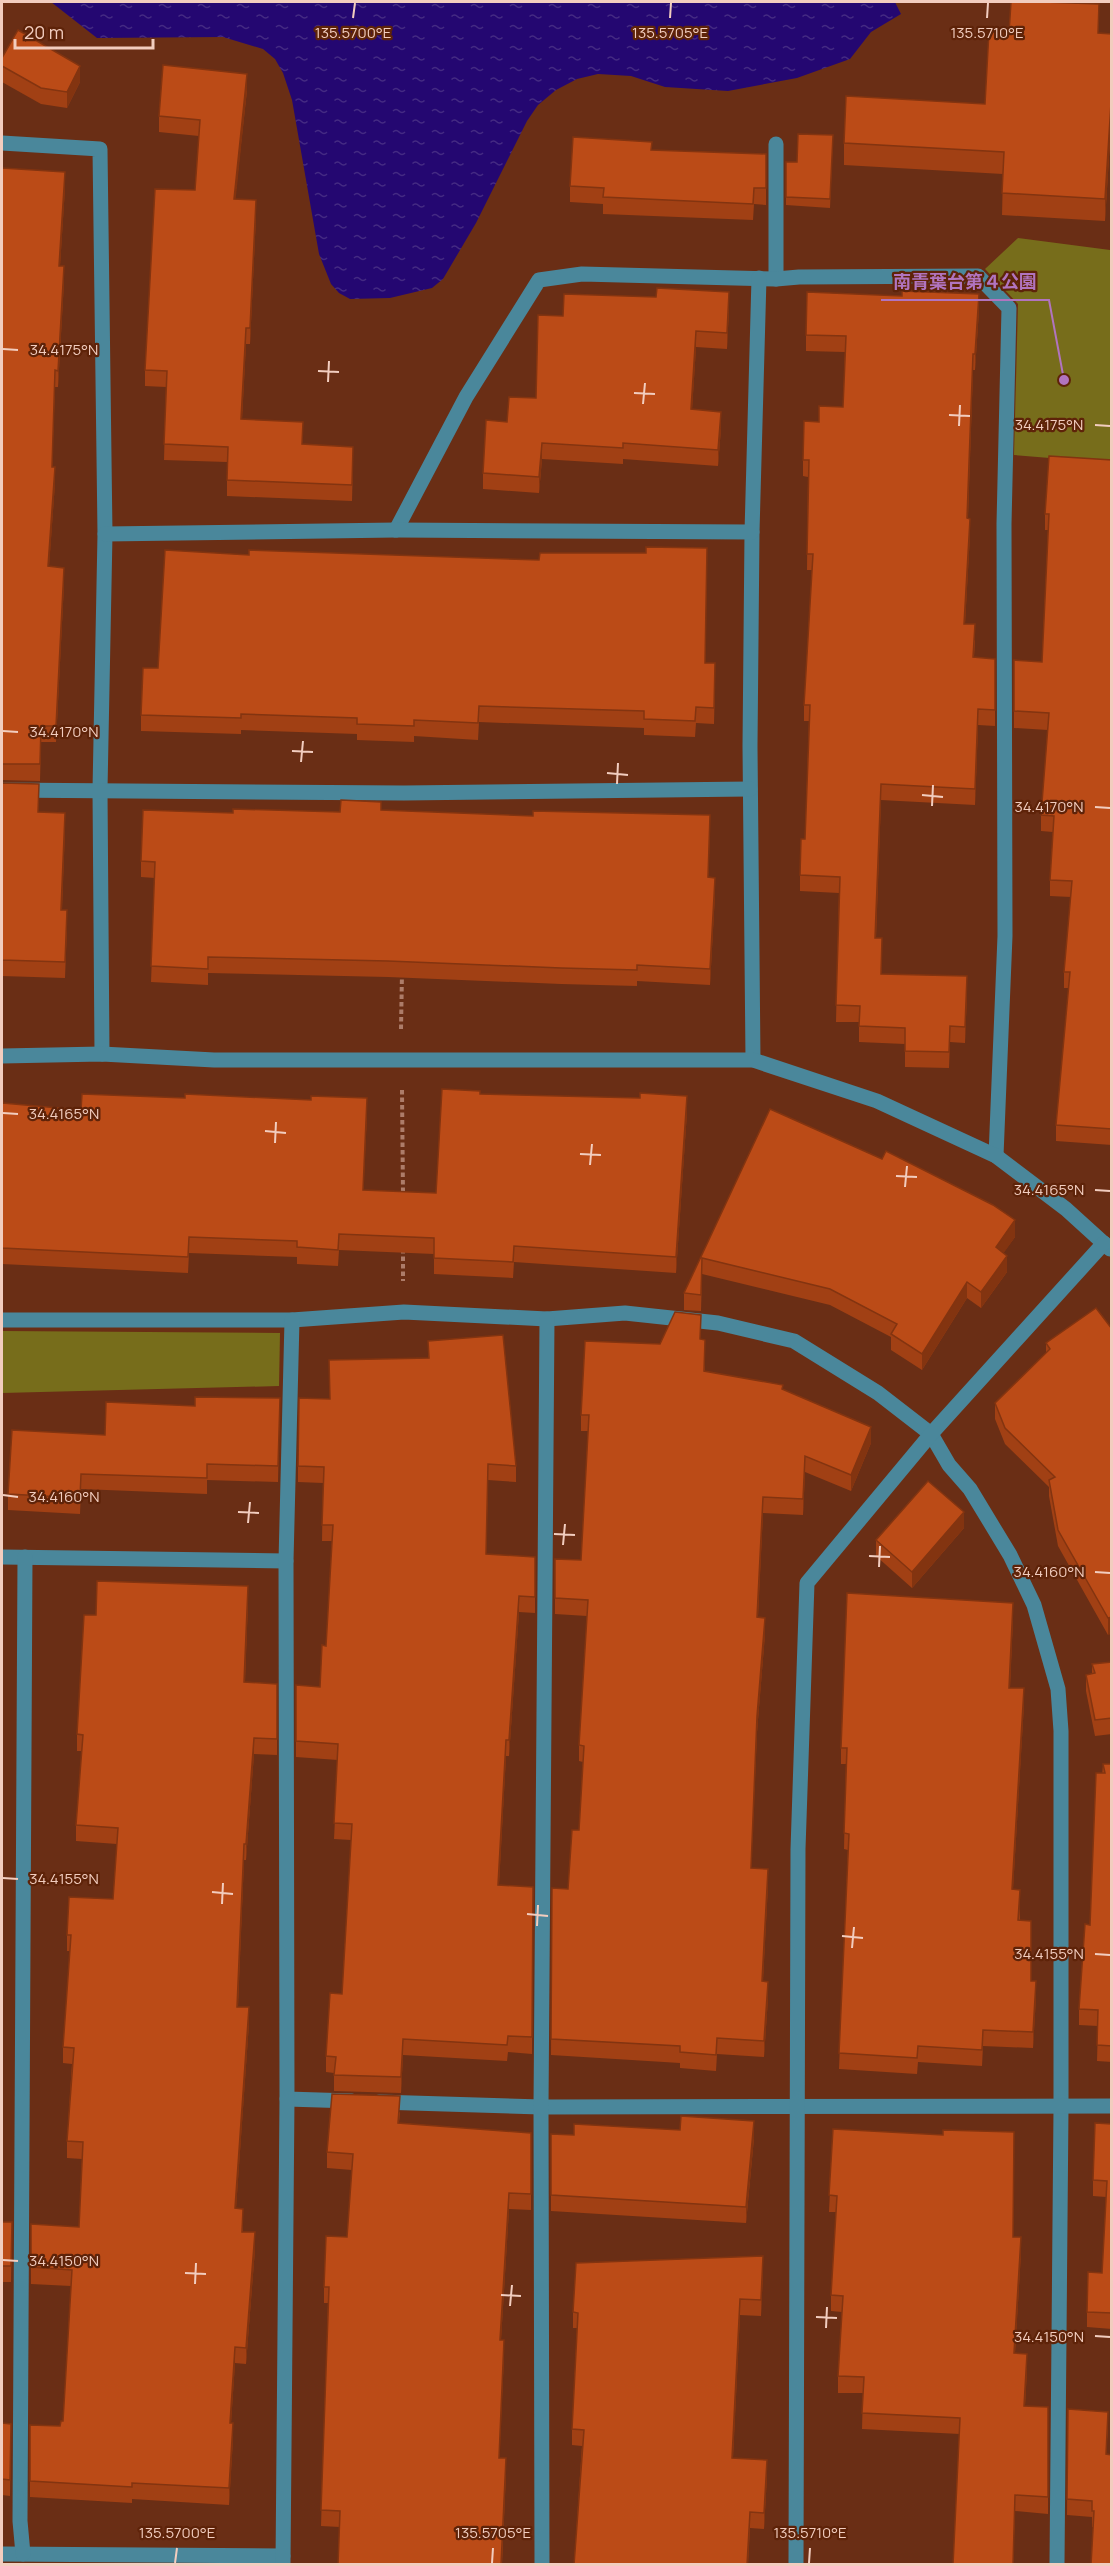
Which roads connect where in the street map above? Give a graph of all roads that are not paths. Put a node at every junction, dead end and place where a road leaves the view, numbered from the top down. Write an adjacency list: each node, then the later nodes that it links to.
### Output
1 (2, 143): 7 (street)
2 (776, 144): 4 (street)
3 (759, 278): 4 (street); 5 (street); 6 (street)
4 (776, 279): 14 (street)
5 (396, 530): 6 (street); 7 (street)
6 (752, 532): 8 (street)
7 (105, 534): 10 (street)
8 (750, 789): 10 (street); 13 (street)
9 (2, 790): 10 (street)
10 (100, 790): 11 (street)
11 (102, 1054): 12 (street); 13 (street)
12 (2, 1056)
13 (753, 1060): 14 (street)
14 (996, 1156): 15 (street)
15 (1108, 1247): 19 (street)
16 (547, 1319): 18 (street); 19 (street); 26 (street)
17 (2, 1320): 18 (street)
18 (292, 1320): 22 (street)
19 (931, 1434): 24 (street); 27 (street)
20 (2, 1557): 21 (street)
21 (25, 1557): 22 (street); 29 (street)
22 (286, 1561): 23 (street)
23 (286, 2099): 26 (street); 30 (street)
24 (797, 2105): 26 (street); 27 (street); 32 (street)
25 (1112, 2106): 27 (street)
26 (541, 2107): 31 (street)
27 (1061, 2108): 33 (street)
28 (2, 2554): 29 (street)
29 (23, 2554): 30 (street)
30 (283, 2560)
31 (542, 2565)
32 (796, 2565)
33 (1057, 2565)

